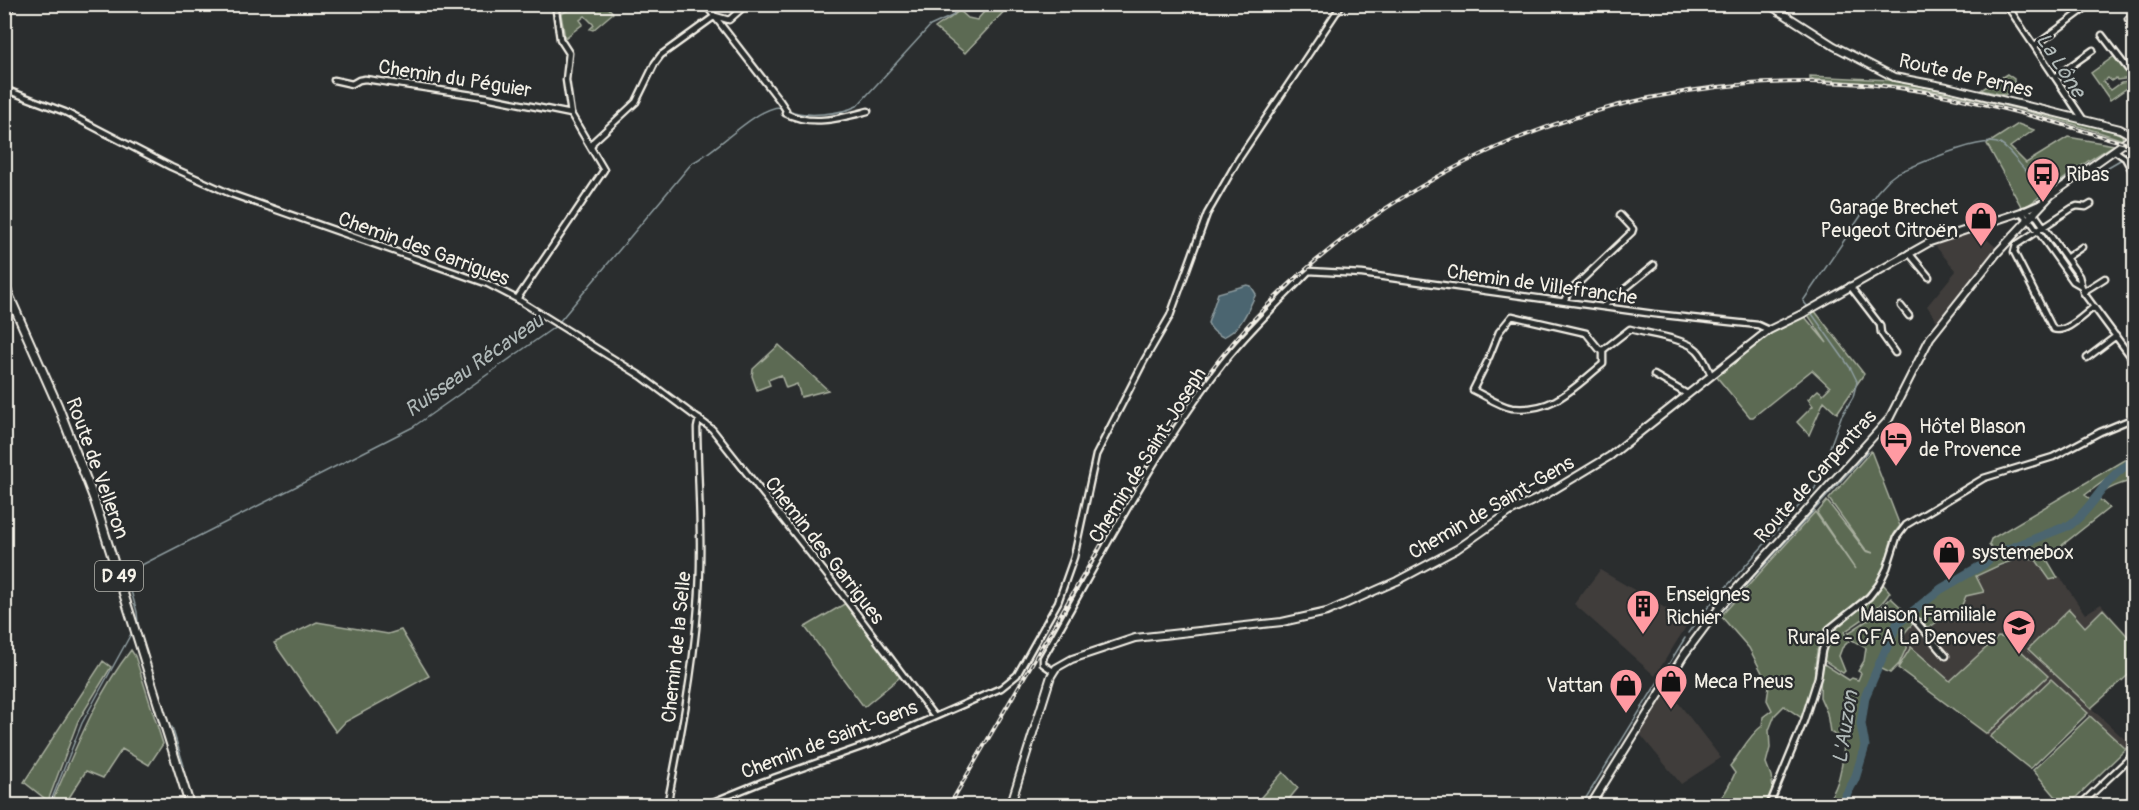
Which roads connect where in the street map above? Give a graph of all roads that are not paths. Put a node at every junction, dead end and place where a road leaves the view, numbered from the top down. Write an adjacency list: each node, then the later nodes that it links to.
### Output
1 (13, 4): 12 (street)
2 (555, 4): 23 (street)
3 (705, 4): 13 (street)
4 (747, 4): 13 (street)
5 (1342, 4): 67 (street, Chemin de Saint-Gens)
6 (1768, 4): 10 (street, Route de Pernes)
7 (1787, 4): 10 (street)
8 (2006, 4): 16 (street)
9 (2084, 4): 16 (street)
10 (1779, 12): 24 (street, Route de Pernes)
11 (2134, 15): 14 (street)
12 (4, 16)
13 (715, 16): 22 (street); 26 (street)
14 (2128, 19)
15 (2102, 35): 19 (street)
16 (2035, 46): 18 (street)
17 (2094, 50): 18 (street)
18 (2055, 77): 24 (street)
19 (2134, 77)
20 (334, 80): 23 (street, Chemin du Péguier)
21 (4, 89): 47 (street, Chemin des Garrigues)
22 (868, 111)
23 (571, 114): 26 (street)
24 (2083, 119): 25 (street, Route de Pernes)
25 (2134, 137): 27 (street, Route de Carpentras)
26 (591, 148): 47 (street)
27 (2115, 151): 28 (street); 29 (street, Route de Carpentras)
28 (2134, 174)
29 (2043, 203): 31 (street, Chemin de Saint-Gens); 33 (street, Route de Carpentras)
30 (2091, 204): 34 (street)
31 (2023, 211): 33 (street); 37 (street, Chemin de Saint-Gens)
32 (1620, 215): 48 (street)
33 (2030, 216): 34 (street); 35 (street); 75 (street, Route de Carpentras)
34 (2043, 227): 35 (street); 38 (street)
35 (2037, 231): 44 (street); 51 (street)
36 (2082, 247): 38 (street)
37 (1909, 253): 41 (street); 45 (street, Chemin de Saint-Gens)
38 (2066, 258): 44 (street)
39 (1654, 265): 49 (street)
40 (1310, 270): 48 (street, Chemin de Villefranche); 66 (street, Chemin de Saint-Joseph)
41 (1929, 277)
42 (2105, 278): 46 (street)
43 (4, 284): 70 (main road, Route de Velleron / D 49)
44 (2080, 285): 46 (street)
45 (1850, 286): 53 (street, Chemin de Saint-Gens); 56 (street)
46 (2083, 292): 51 (street)
47 (517, 298): 63 (street, Chemin des Garrigues)
48 (1564, 301): 49 (street, Chemin de Villefranche)
49 (1604, 306): 53 (street, Chemin de Villefranche)
50 (1901, 306): 52 (street)
51 (2094, 307): 54 (street)
52 (1909, 316)
53 (1769, 330): 60 (street, Chemin de Saint-Gens)
54 (2116, 336): 57 (street); 58 (street)
55 (1603, 350): 55 (street); 60 (street)
56 (1895, 353)
57 (2087, 358)
58 (2134, 361)
59 (1654, 375): 61 (street)
60 (1711, 375): 61 (street, Chemin de Saint-Gens)
61 (1687, 394): 66 (street, Chemin de Saint-Gens)
62 (2134, 418): 76 (street)
63 (699, 419): 67 (street, Chemin des Garrigues); 71 (street, Chemin de la Selle)
64 (1915, 620): 65 (street)
65 (1946, 656)
66 (1053, 671): 69 (street)
67 (934, 716): 72 (street, Chemin de Saint-Gens)
68 (2134, 754): 77 (street)
69 (1012, 797): 73 (street); 74 (street)
70 (190, 806)
71 (667, 806)
72 (703, 806)
73 (1010, 806)
74 (1022, 806)
75 (1590, 806)
76 (1769, 806)
77 (2079, 806)

